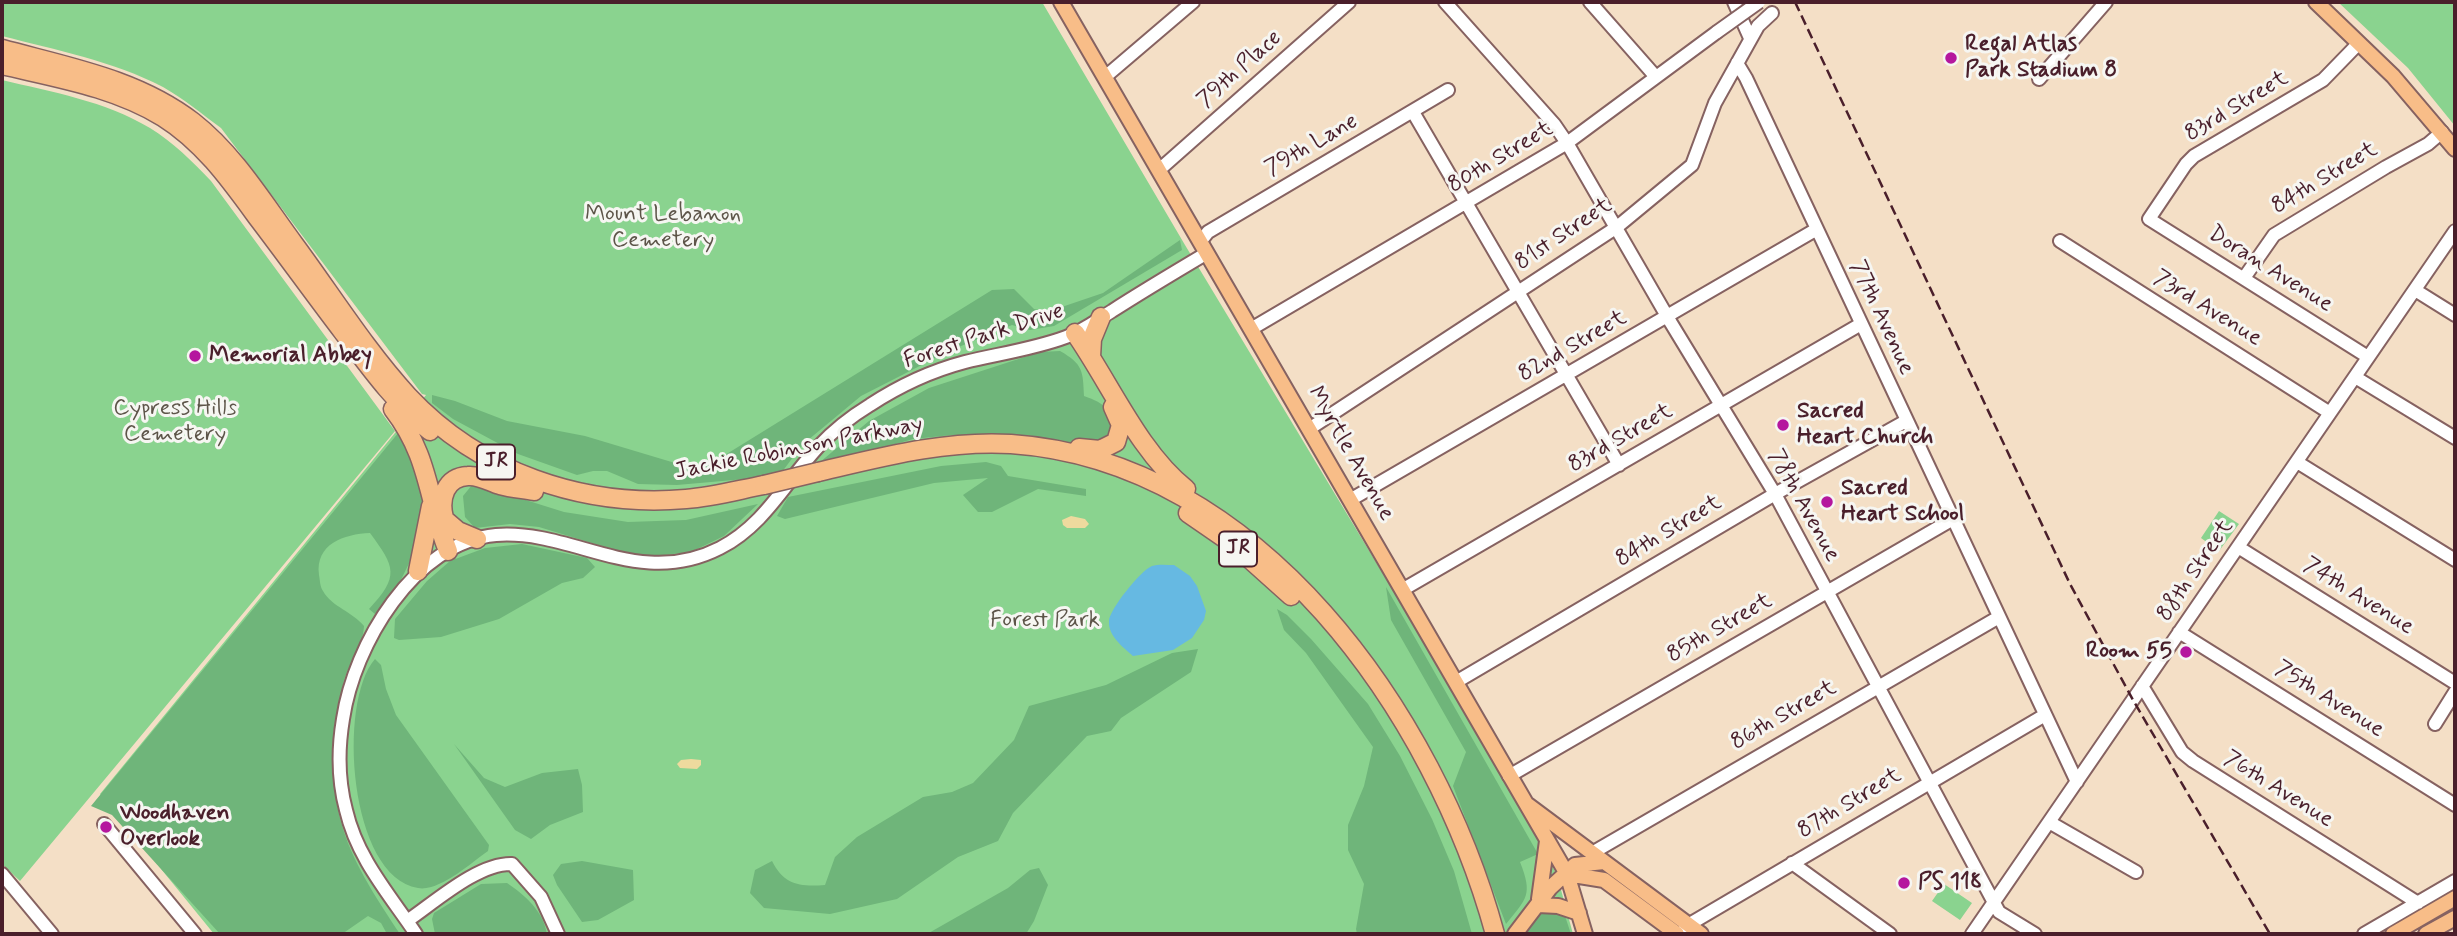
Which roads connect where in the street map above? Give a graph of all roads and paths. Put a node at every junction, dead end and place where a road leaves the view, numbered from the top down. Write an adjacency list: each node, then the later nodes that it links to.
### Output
1 (1061, 2): 17 (main road, Myrtle Avenue)
2 (1193, 2): 17 (street)
3 (1349, 2): 24 (street, 79th Place)
4 (1445, 2): 22 (street, 78th Avenue)
5 (1590, 2): 16 (street)
6 (1734, 2): 11 (street)
7 (1759, 2): 16 (street, 80th Street, bridge)
8 (2106, 2): 18 (street)
9 (2316, 2): 12 (main road)
10 (1772, 13): 11 (street, 81st Street)
11 (1751, 38): 14 (street, 81st Street)
12 (2359, 43): 21 (main road); 26 (street, 83rd Street)
13 (2, 49): 55 (highway, Jackie Robinson Parkway / JR)
14 (1737, 63): 27 (street, 81st Street); 28 (street, 77th Avenue)
15 (2, 65): 43 (highway, Jackie Robinson Parkway / JR)
16 (1656, 76): 22 (street, 80th Street)
17 (1105, 78): 24 (main road, Myrtle Avenue)
18 (2039, 79)
19 (1448, 90): 20 (street, 79th Lane)
20 (1413, 112): 25 (street); 31 (street, 79th Lane)
21 (2442, 132): 23 (main road); 32 (street, 84th Street)
22 (1567, 143): 25 (street, 80th Street); 27 (street, 78th Avenue)
23 (2455, 149)
24 (1159, 170): 31 (main road, Myrtle Avenue)
25 (1467, 204): 34 (street); 39 (street, 80th Street)
26 (2149, 219): 32 (street, Doran Avenue)
27 (1617, 227): 34 (street, 81st Street); 37 (street, 78th Avenue)
28 (1816, 229): 37 (street, 82nd Street); 38 (street, 77th Avenue)
29 (2455, 231): 33 (street, 88th Street)
30 (2060, 241): 47 (street, 73rd Avenue)
31 (1203, 247): 36 (street, Forest Park Drive); 39 (main road, Myrtle Avenue)
32 (2244, 278): 42 (street, Doran Avenue)
33 (2415, 290): 35 (street); 42 (street, 88th Street)
34 (1517, 291): 44 (street); 49 (street, 81st Street)
35 (2455, 315)
36 (1101, 317): 40 (street, Forest Park Drive); 41 (highway)
37 (1667, 317): 44 (street, 82nd Street); 46 (street, 78th Avenue)
38 (1861, 324): 46 (street, 83rd Street); 48 (street, 77th Avenue)
39 (1251, 329): 49 (main road, Myrtle Avenue)
40 (1072, 335): 41 (highway); 51 (highway); 63 (street, Forest Park Drive)
41 (1091, 357): 60 (highway)
42 (2368, 357): 45 (street, 88th Street)
43 (365, 361): 56 (highway, Jackie Robinson Parkway / JR); 59 (highway)
44 (1566, 375): 53 (street); 58 (street, 82nd Street)
45 (2355, 377): 47 (street, 88th Street); 50 (street)
46 (1721, 406): 53 (street, 83rd Street); 57 (street, 78th Avenue)
47 (2330, 413): 52 (street, 88th Street)
48 (1906, 421): 57 (street, 84th Street); 62 (street, 77th Avenue)
49 (1309, 429): 58 (main road, Myrtle Avenue)
50 (2455, 438)
51 (1013, 444): 54 (highway, Jackie Robinson Parkway / JR); 60 (highway, Jackie Robinson Parkway / JR)
52 (2297, 462): 64 (street, 88th Street); 66 (street)
53 (1619, 465): 68 (street, 83rd Street)
54 (815, 478): 55 (highway, Jackie Robinson Parkway / JR, bridge); 101 (highway, Jackie Robinson Parkway / JR)
55 (763, 490): 56 (highway, Jackie Robinson Parkway / JR)
56 (534, 491): 61 (highway)
57 (1775, 494): 69 (street, 78th Avenue); 72 (street, 84th Street)
58 (1350, 500): 68 (main road, Myrtle Avenue)
59 (432, 503): 65 (highway); 67 (highway)
60 (1218, 517): 101 (highway, Jackie Robinson Parkway / JR)
61 (444, 519): 63 (highway); 65 (highway)
62 (1953, 519): 69 (street, 85th Street); 70 (street, 77th Avenue)
63 (477, 539): 65 (street, Forest Park Drive)
64 (2238, 547): 71 (street, 88th Street); 73 (street, 74th Avenue)
65 (451, 549): 67 (street, Forest Park Drive)
66 (2455, 560)
67 (418, 571): 100 (street, Forest Park Drive)
68 (1402, 590): 72 (main road, Myrtle Avenue)
69 (1826, 592): 75 (street, 78th Avenue); 79 (street, 85th Street)
70 (1999, 617): 75 (street, 86th Street); 77 (street, 77th Avenue)
71 (2179, 632): 74 (street, 88th Street); 83 (street, 75th Avenue)
72 (1455, 682): 79 (main road, Myrtle Avenue)
73 (2455, 683)
74 (2142, 686): 81 (street, 88th Street); 96 (street, 76th Avenue)
75 (1876, 687): 80 (street, 78th Avenue); 87 (street, 86th Street)
76 (2455, 692): 78 (street)
77 (2045, 715): 80 (street, 87th Street); 81 (street, 77th Avenue)
78 (2435, 724)
79 (1509, 776): 82 (main road, Myrtle Avenue)
80 (1929, 781): 89 (street, 87th Street); 95 (street, 78th Avenue)
81 (2077, 782): 84 (street, 88th Street)
82 (1525, 803): 86 (main road, Myrtle Avenue); 87 (main road)
83 (2455, 805)
84 (2049, 822): 90 (street); 95 (street, 88th Street)
85 (104, 824): 104 (street)
86 (1547, 841): 92 (main road, Myrtle Avenue); 97 (main road)
87 (1592, 853): 88 (main road)
88 (1604, 862): 92 (main road); 102 (main road)
89 (1792, 863): 102 (street, 87th Street); 110 (street)
90 (2136, 872)
91 (2, 874): 103 (street)
92 (1567, 874): 97 (main road); 98 (main road, Myrtle Avenue); 102 (main road)
93 (2455, 881): 96 (street)
94 (2455, 898): 114 (main road)
95 (1994, 902): 111 (street, 88th Street); 112 (street, 78th Avenue)
96 (2418, 903): 113 (street)
97 (1538, 905): 98 (main road); 107 (main road)
98 (1579, 914): 108 (main road, Myrtle Avenue)
99 (2455, 918): 115 (main road)
100 (407, 921): 105 (street, Forest Park Drive); 106 (street)
101 (1487, 927)
102 (1682, 931): 109 (main road)
103 (52, 934)
104 (195, 934)
105 (416, 934)
106 (558, 934)
107 (1515, 934)
108 (1585, 934)
109 (1701, 934)
110 (1890, 934)
111 (1972, 934)
112 (2035, 934)
113 (2364, 934)
114 (2393, 934)
115 (2426, 934)

